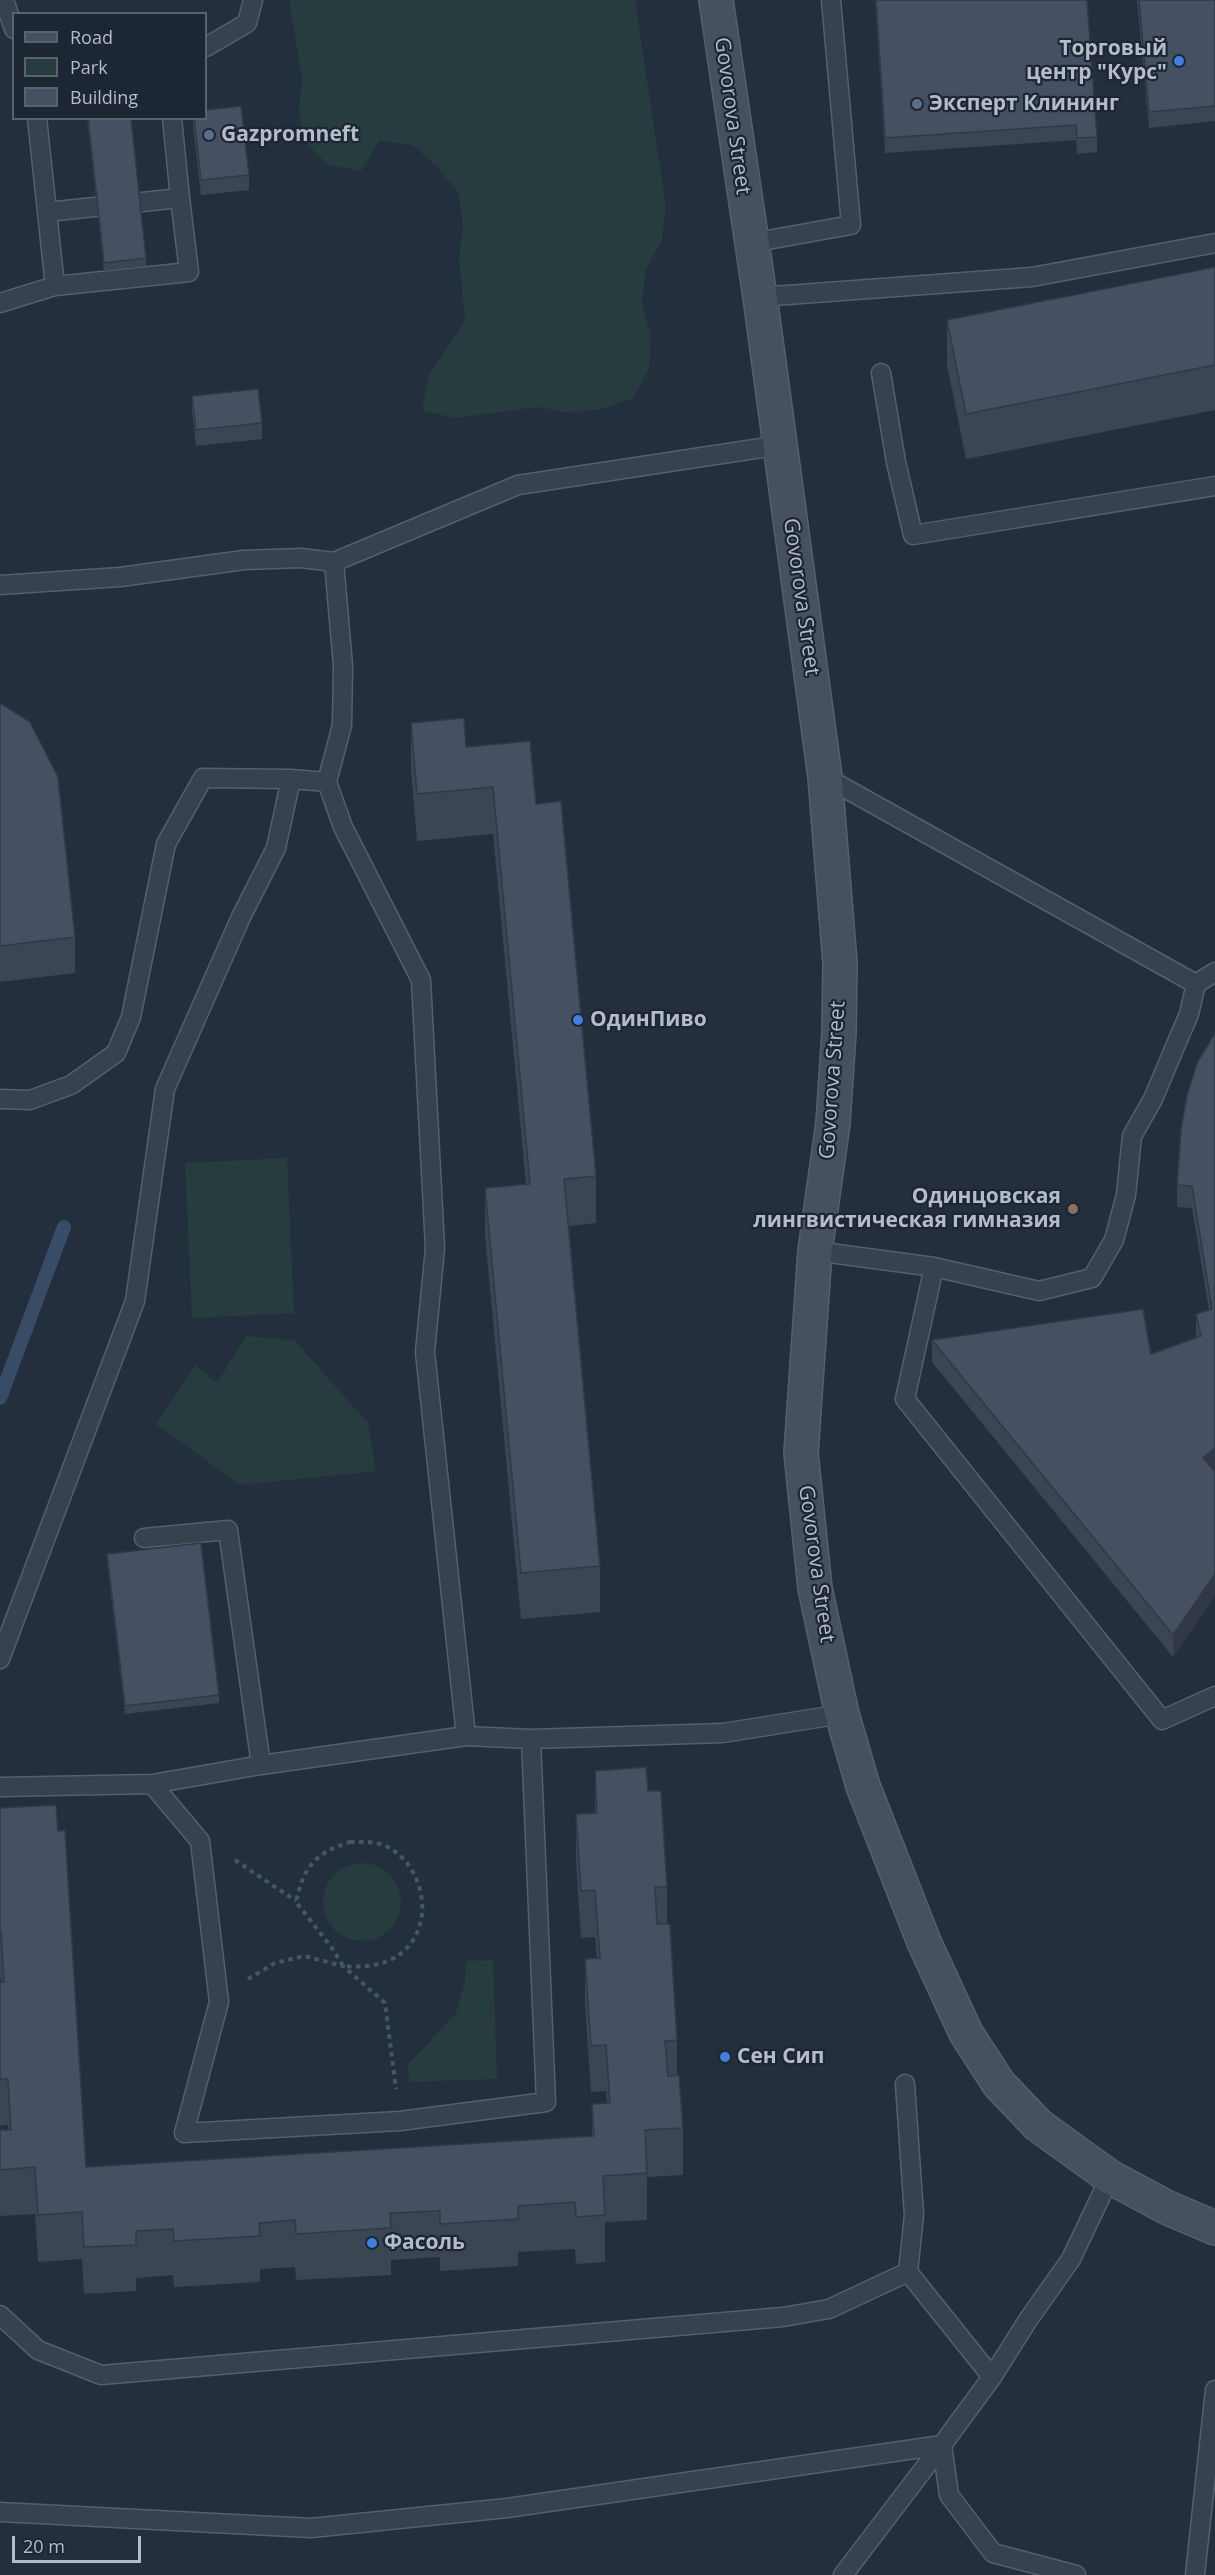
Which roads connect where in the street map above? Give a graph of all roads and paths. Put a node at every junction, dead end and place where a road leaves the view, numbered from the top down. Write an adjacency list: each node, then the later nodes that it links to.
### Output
1 (4, 0): 5 (lane)
2 (253, 0): 6 (lane)
3 (716, 0): 11 (main road, Govorova Street)
4 (831, 0): 11 (lane)
5 (12, 23)
6 (207, 46)
7 (37, 120): 10 (lane)
8 (172, 120): 9 (lane)
9 (180, 198): 10 (lane); 13 (lane)
10 (47, 212): 13 (lane)
11 (751, 243): 14 (main road, Govorova Street)
12 (1215, 243): 14 (lane)
13 (55, 286): 15 (lane)
14 (760, 297): 17 (main road, Govorova Street)
15 (0, 303)
16 (881, 374): 18 (lane)
17 (781, 445): 19 (lane); 21 (main road, Govorova Street)
18 (1215, 486)
19 (334, 562): 20 (lane); 23 (lane)
20 (0, 585)
21 (825, 777): 25 (lane); 27 (main road, Govorova Street)
22 (291, 779): 23 (lane); 26 (lane); 30 (lane)
23 (327, 782): 33 (lane)
24 (1215, 972): 25 (lane)
25 (1196, 984): 28 (lane)
26 (0, 1099)
27 (815, 1251): 28 (lane); 32 (main road, Govorova Street)
28 (934, 1267): 31 (lane)
29 (144, 1538): 35 (lane)
30 (0, 1659)
31 (1215, 1696)
32 (842, 1714): 34 (lane); 44 (main road, Govorova Street)
33 (466, 1736): 34 (lane); 35 (lane)
34 (531, 1739): 43 (lane)
35 (261, 1765): 36 (lane)
36 (152, 1784): 37 (lane); 38 (lane)
37 (0, 1787)
38 (201, 1841): 39 (path); 41 (lane)
39 (296, 1902): 40 (path); 40 (path)
40 (343, 1966): 41 (path); 43 (path)
41 (219, 2002): 43 (lane)
42 (905, 2084): 46 (lane)
43 (400, 2121)
44 (1110, 2176): 45 (main road, Govorova Street); 48 (lane)
45 (1215, 2228)
46 (908, 2272): 47 (lane); 48 (lane)
47 (0, 2315)
48 (993, 2377): 50 (lane)
49 (1215, 2390): 54 (lane)
50 (942, 2445): 51 (lane); 52 (lane); 53 (lane)
51 (0, 2512)
52 (843, 2575)
53 (1076, 2575)
54 (1195, 2575)

